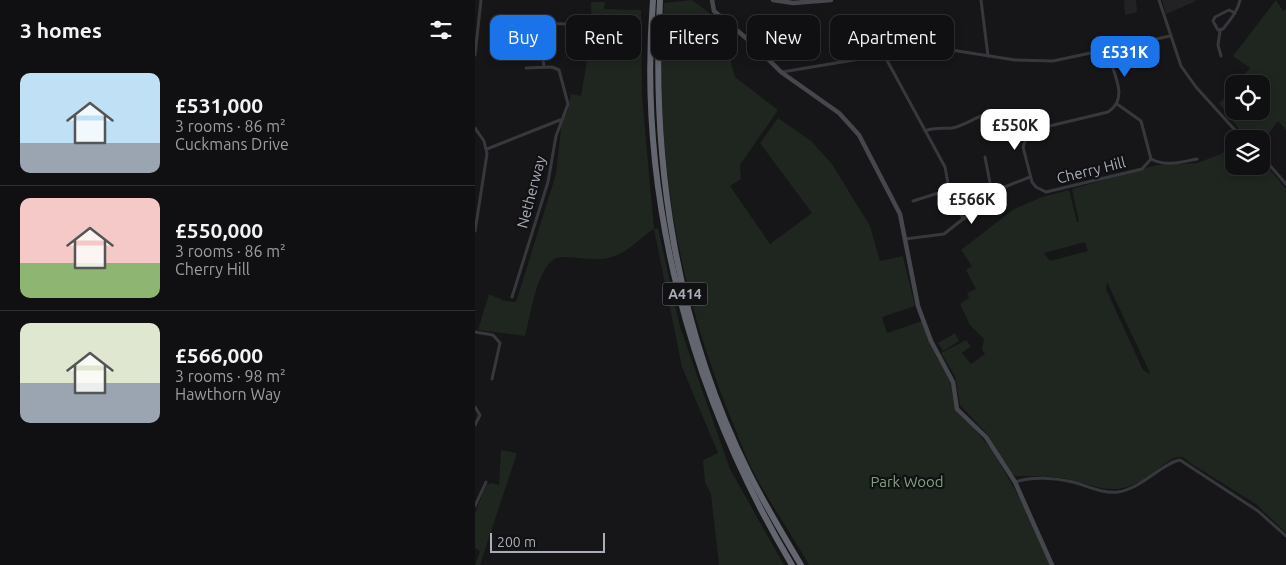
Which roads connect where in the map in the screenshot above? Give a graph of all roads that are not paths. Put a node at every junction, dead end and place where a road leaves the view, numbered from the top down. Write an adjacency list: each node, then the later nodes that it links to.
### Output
1 (481, 0): 12 (street)
2 (653, 0): 55 (highway, A414)
3 (660, 0): 56 (highway, A414)
4 (712, 0): 26 (street)
5 (773, 0): 6 (street)
6 (779, 0): 7 (street)
7 (831, 0)
8 (981, 0): 20 (street)
9 (1159, 0): 16 (street)
10 (1240, 0): 13 (street)
11 (475, 9): 12 (street)
12 (480, 10): 19 (street)
13 (1235, 13): 15 (street); 15 (street)
14 (565, 24): 24 (street)
15 (1220, 31): 21 (street)
16 (1170, 36): 17 (street); 31 (street)
17 (1107, 50): 20 (street); 27 (street)
18 (954, 51): 20 (street)
19 (475, 55)
20 (988, 56)
21 (1221, 56)
22 (849, 60): 26 (street)
23 (886, 60): 32 (street)
24 (543, 67): 25 (street); 28 (street, Netherway)
25 (525, 68)
26 (781, 72): 45 (street)
27 (1117, 104): 30 (street); 36 (street)
28 (560, 120): 33 (street); 46 (street, Netherway)
29 (475, 128): 33 (street)
30 (1031, 129): 32 (street); 38 (street)
31 (1235, 130)
32 (925, 131): 40 (street)
33 (487, 149): 44 (street)
34 (985, 157): 41 (street)
35 (1197, 158): 36 (street)
36 (1151, 159): 38 (street, Cherry Hill)
37 (1270, 165): 39 (street)
38 (1031, 177): 41 (street)
39 (1286, 184)
40 (948, 190): 42 (street); 43 (street)
41 (996, 192): 43 (street)
42 (913, 201)
43 (964, 219): 45 (street)
44 (475, 231)
45 (904, 239): 52 (street)
46 (512, 297)
47 (475, 332): 48 (street)
48 (493, 379)
49 (475, 408): 50 (street)
50 (475, 425)
51 (486, 482): 53 (street)
52 (1015, 482): 54 (street); 57 (street)
53 (475, 506)
54 (1286, 536)
55 (792, 565)
56 (801, 565)
57 (1052, 565)

